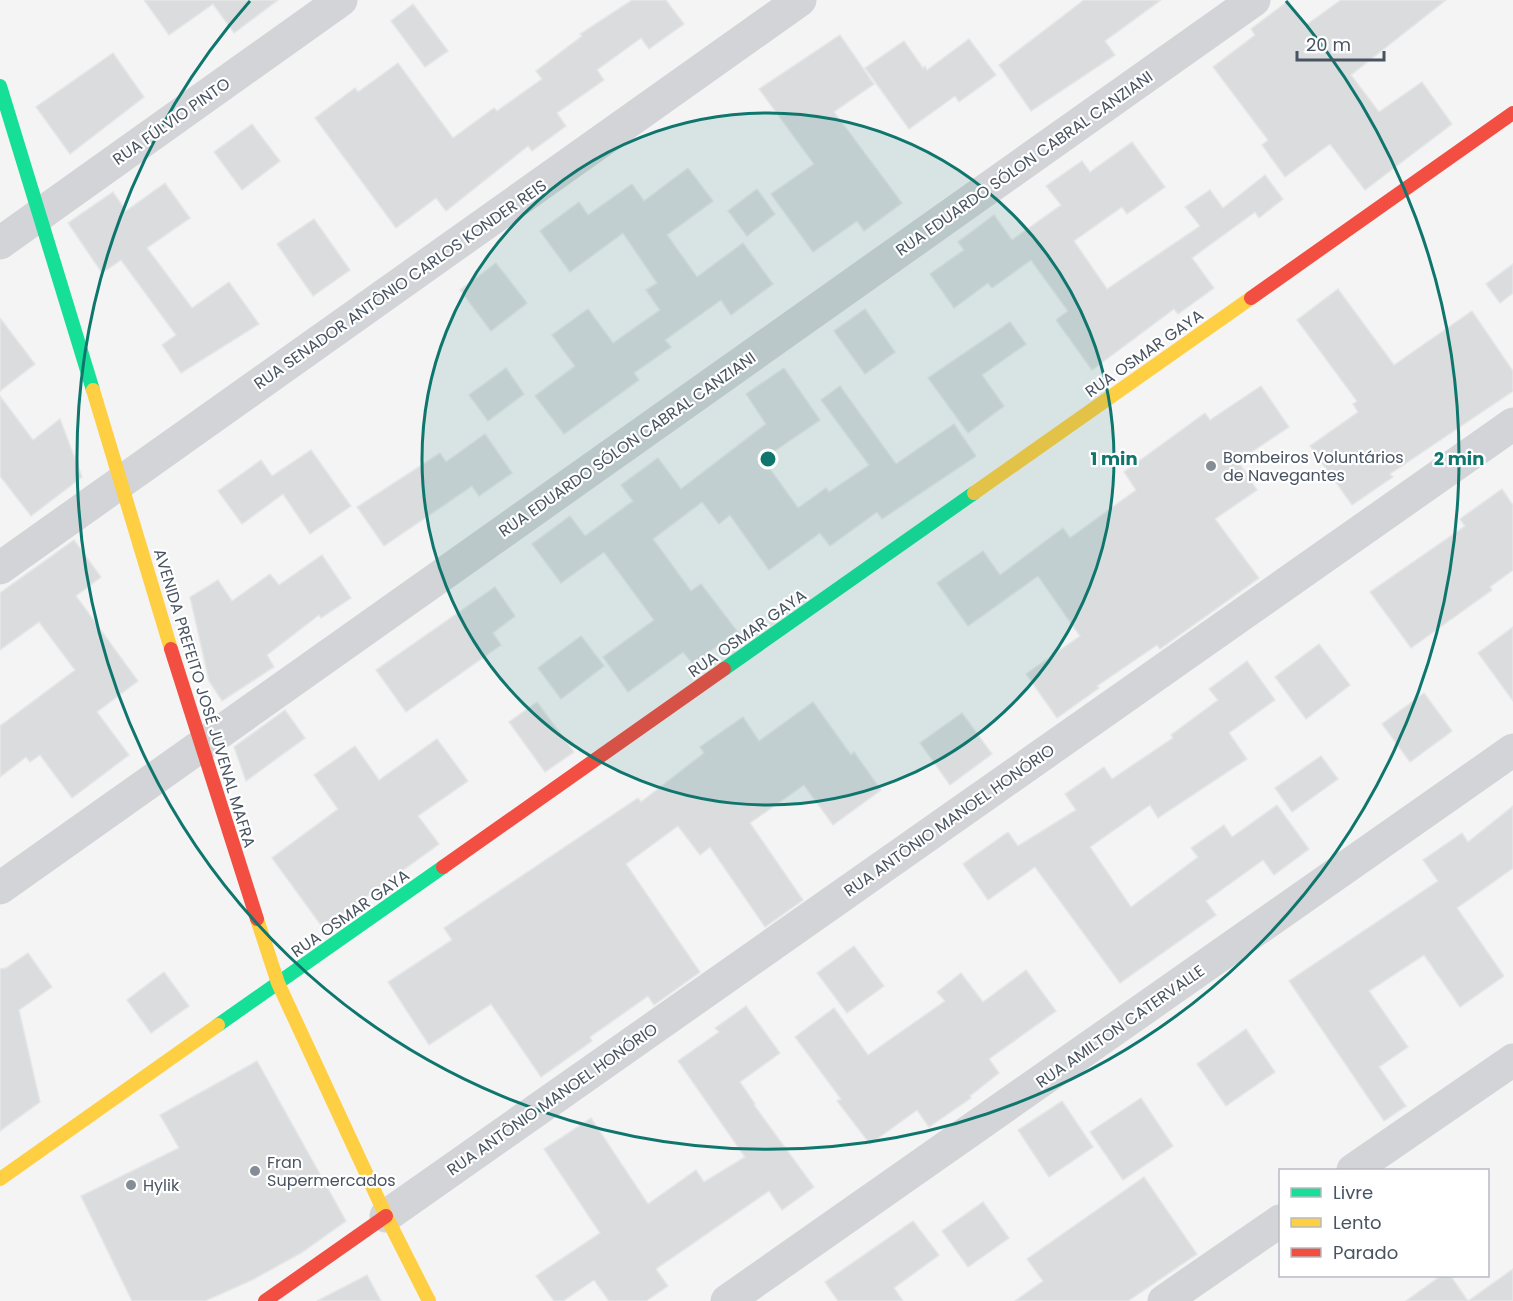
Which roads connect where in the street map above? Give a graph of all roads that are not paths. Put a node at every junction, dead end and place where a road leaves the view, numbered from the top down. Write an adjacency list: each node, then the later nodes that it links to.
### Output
1 (341, 0): 6 (street, RUA FÚLVIO PINTO)
2 (800, 0): 9 (street, RUA SENADOR ANTÔNIO CARLOS KONDER REIS)
3 (1254, 0): 11 (street, RUA EDUARDO SÓLON CABRAL CANZIANI)
4 (0, 86): 6 (main road, AVENIDA PREFEITO JOSÉ JUVENAL MAFRA)
5 (1513, 113): 14 (main road, RUA OSMAR GAYA)
6 (39, 215): 7 (street, RUA FÚLVIO PINTO); 9 (main road, AVENIDA PREFEITO JOSÉ JUVENAL MAFRA)
7 (0, 243)
8 (1513, 424): 18 (street, RUA ANTÔNIO MANOEL HONÓRIO)
9 (121, 482): 10 (street, RUA SENADOR ANTÔNIO CARLOS KONDER REIS); 11 (main road, AVENIDA PREFEITO JOSÉ JUVENAL MAFRA)
10 (0, 568)
11 (201, 746): 13 (street, RUA EDUARDO SÓLON CABRAL CANZIANI); 14 (main road, AVENIDA PREFEITO JOSÉ JUVENAL MAFRA)
12 (1513, 750): 22 (street, RUA AMILTON CATERVALLE)
13 (0, 888)
14 (278, 983): 17 (main road, RUA OSMAR GAYA); 18 (main road, AVENIDA PREFEITO JOSÉ JUVENAL MAFRA)
15 (1513, 1060): 16 (street)
16 (1354, 1169)
17 (0, 1179)
18 (386, 1216): 20 (main road); 21 (main road, AVENIDA PREFEITO JOSÉ JUVENAL MAFRA)
19 (1279, 1222): 23 (street)
20 (265, 1301)
21 (429, 1301)
22 (727, 1301)
23 (1164, 1301)

